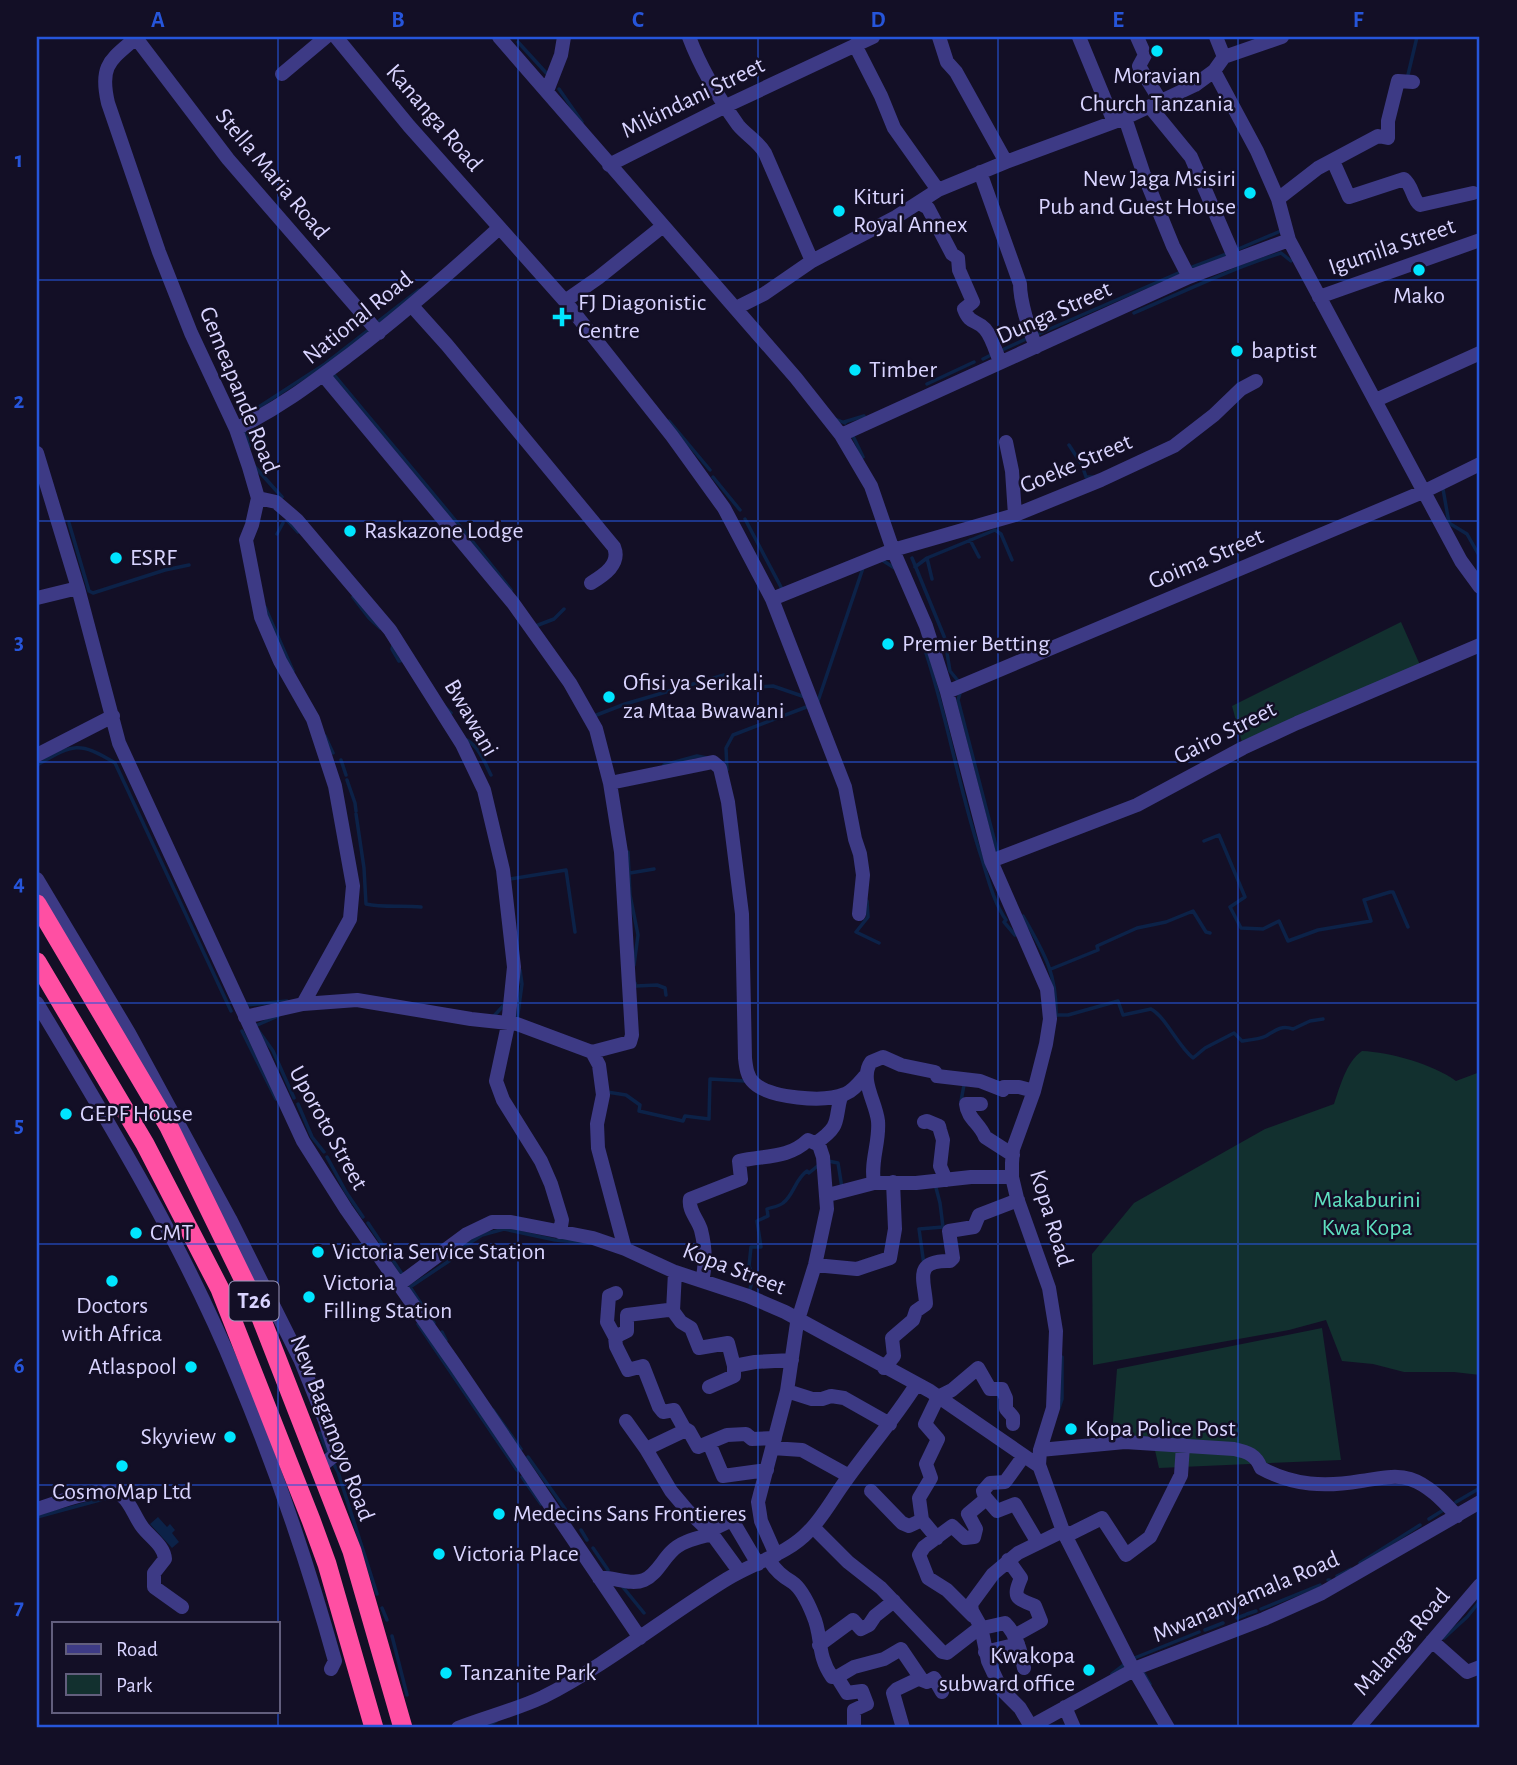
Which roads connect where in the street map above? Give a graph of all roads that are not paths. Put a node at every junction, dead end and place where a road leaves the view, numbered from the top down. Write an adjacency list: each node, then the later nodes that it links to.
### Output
1 (326, 37): 16 (street)
2 (336, 37): 31 (street, Kananga Road)
3 (499, 37): 18 (street, Kopa Road)
4 (564, 37): 18 (street)
5 (689, 37): 20 (street)
6 (873, 37): 13 (street, Mikindani Street)
7 (939, 37): 23 (street)
8 (1079, 37): 21 (street)
9 (1137, 37): 19 (street)
10 (1216, 37): 14 (street)
11 (1282, 37): 14 (street)
12 (136, 38): 41 (street, Stella Maria Road); 48 (street, Gemeapande Road)
13 (855, 45): 20 (street, Mikindani Street); 26 (street)
14 (1224, 57): 15 (street)
15 (1214, 71): 19 (street); 28 (street)
16 (282, 74)
17 (1413, 82): 22 (street)
18 (547, 91): 24 (street, Kopa Road)
19 (1156, 104): 21 (street); 34 (street)
20 (726, 106): 24 (street, Mikindani Street); 35 (street)
21 (1120, 120): 23 (street); 36 (street)
22 (1333, 160): 27 (street); 28 (street)
23 (1006, 162): 25 (street)
24 (609, 165): 30 (street, Kopa Road)
25 (981, 172): 26 (street); 42 (street)
26 (938, 190): 29 (street)
27 (1473, 193)
28 (1278, 200): 32 (street)
29 (919, 203): 35 (street); 44 (street)
30 (663, 226): 38 (street); 40 (street, Kopa Road)
31 (499, 228): 38 (street, Kananga Road); 39 (street, National Road)
32 (1289, 240): 34 (street, Dunga Street); 37 (street)
33 (1480, 240): 37 (street, Igumila Street)
34 (1235, 259): 36 (street, Dunga Street)
35 (812, 261): 40 (street)
36 (1189, 277): 42 (street, Dunga Street)
37 (1319, 297): 47 (street)
38 (565, 301): 61 (street, Kananga Road)
39 (412, 306): 41 (street, National Road); 57 (street)
40 (736, 308): 49 (street, Kopa Road)
41 (379, 333): 45 (street, National Road)
42 (1036, 347): 44 (street, Dunga Street)
43 (1480, 353): 47 (street)
44 (1000, 362): 49 (street, Dunga Street)
45 (324, 376): 48 (street, National Road); 66 (street)
46 (1256, 381): 55 (street, Goeke Street)
47 (1376, 400): 53 (street)
48 (236, 429): 54 (street, Gemeapande Road)
49 (841, 435): 56 (street, Kopa Road)
50 (1006, 442): 55 (street)
51 (37, 453): 59 (street, Uporoto Street)
52 (1480, 464): 53 (street, Goima Street)
53 (1425, 491): 58 (street); 63 (street, Goima Street)
54 (258, 498): 73 (street, Gemeapande Road); 75 (street, Bwawani)
55 (1015, 515): 56 (street, Goeke Street)
56 (893, 550): 61 (street, Goeke Street); 63 (street, Kopa Road)
57 (591, 583)
58 (1480, 587)
59 (78, 588): 60 (street); 64 (street, Uporoto Street)
60 (37, 598)
61 (772, 599): 70 (street, Kananga Road)
62 (1480, 645): 67 (street, Gairo Street)
63 (947, 692): 67 (street, Kopa Road)
64 (113, 716): 65 (street); 74 (street, Uporoto Street)
65 (37, 755)
66 (610, 783): 76 (street); 79 (street)
67 (991, 861): 78 (street, Kopa Road)
68 (37, 879): 97 (street)
69 (37, 904): 97 (highway, New Bagamoyo Road / T26)
70 (859, 914)
71 (37, 962): 155 (highway, T26)
72 (37, 1003): 147 (street)
73 (303, 1004): 74 (street); 75 (street)
74 (245, 1017): 95 (street, Uporoto Street)
75 (508, 1025): 76 (street); 90 (street, Bwawani)
76 (593, 1052): 91 (street)
77 (865, 1076): 78 (street); 79 (street); 87 (street)
78 (1034, 1091): 83 (street, Kopa Road)
79 (841, 1096): 82 (street)
80 (981, 1104): 83 (street)
81 (923, 1122): 85 (street)
82 (816, 1143): 88 (street); 94 (street)
83 (1013, 1155): 84 (street, Kopa Road)
84 (1012, 1177): 85 (street); 89 (street, Kopa Road)
85 (946, 1180): 86 (street)
86 (893, 1182): 87 (street); 92 (street)
87 (874, 1183): 88 (street)
88 (828, 1195): 92 (street)
89 (1018, 1200): 103 (street); 116 (street, Kopa Road)
90 (560, 1232): 91 (street, Kopa Street); 95 (street, Kopa Street)
91 (625, 1249): 93 (street, Kopa Street)
92 (815, 1265): 99 (street)
93 (675, 1272): 94 (street, Kopa Street); 98 (street)
94 (702, 1281): 99 (street, Kopa Street)
95 (398, 1285): 135 (street, Uporoto Street)
96 (616, 1293): 100 (street)
97 (264, 1301): 156 (highway, New Bagamoyo Road / T26)
98 (673, 1311): 100 (street); 102 (street)
99 (798, 1319): 101 (street); 103 (street, Kopa Street)
100 (615, 1336): 111 (street)
101 (792, 1360): 102 (street); 106 (street)
102 (734, 1366): 105 (street)
103 (884, 1368): 104 (street, Kopa Street)
104 (916, 1385): 107 (street, Kopa Street); 109 (street)
105 (709, 1387)
106 (787, 1391): 109 (street); 113 (street)
107 (938, 1397): 110 (street); 117 (street, Kopa Street); 126 (street)
108 (626, 1421): 115 (street)
109 (890, 1424): 120 (street)
110 (1013, 1424)
111 (686, 1430): 112 (street); 115 (street)
112 (709, 1443): 113 (street); 119 (street)
113 (773, 1443): 119 (street); 120 (street)
114 (1182, 1445): 116 (street); 125 (street); 128 (street)
115 (646, 1449): 129 (street)
116 (1040, 1450): 118 (street, Kopa Road)
117 (1023, 1457): 118 (street, Kopa Street); 122 (street)
118 (1039, 1466): 128 (street, Kopa Road)
119 (767, 1470): 132 (street)
120 (849, 1476): 127 (street)
121 (871, 1491): 126 (street)
122 (986, 1499): 130 (street); 131 (street)
123 (1480, 1502): 125 (street, Mwananyamala Road)
124 (37, 1510): 138 (street)
125 (1457, 1516): 148 (street, Mwananyamala Road)
126 (922, 1520): 130 (street)
127 (813, 1527): 132 (street); 137 (street)
128 (1063, 1531): 131 (street); 148 (street, Kopa Road)
129 (710, 1533): 132 (street); 134 (street); 135 (street)
130 (937, 1538): 139 (street)
131 (1038, 1543): 133 (street)
132 (768, 1560): 134 (street); 143 (street)
133 (1008, 1560): 139 (street); 141 (street)
134 (739, 1572): 140 (street)
135 (599, 1578): 140 (street, Uporoto Street)
136 (1480, 1585): 142 (street, Malanga Road)
137 (894, 1601): 139 (street); 143 (street)
138 (182, 1607)
139 (979, 1623): 141 (street); 144 (street)
140 (640, 1638): 157 (street)
141 (1016, 1640): 144 (street); 146 (street)
142 (1432, 1641): 145 (street); 163 (street, Malanga Road)
143 (819, 1645): 149 (street)
144 (985, 1652): 160 (street)
145 (1480, 1667)
146 (1024, 1668)
147 (331, 1669)
148 (1135, 1670): 154 (street, Mwananyamala Road); 162 (street, Kopa Road)
149 (838, 1677): 150 (street); 153 (street)
150 (920, 1678): 151 (street); 152 (street)
151 (942, 1692)
152 (893, 1700): 153 (street); 159 (street)
153 (867, 1704): 158 (street)
154 (1065, 1707): 160 (street, Mwananyamala Road); 161 (street)
155 (374, 1728)
156 (403, 1728)
157 (458, 1728)
158 (854, 1728)
159 (903, 1728)
160 (1030, 1728)
161 (1074, 1728)
162 (1168, 1728)
163 (1358, 1728)

